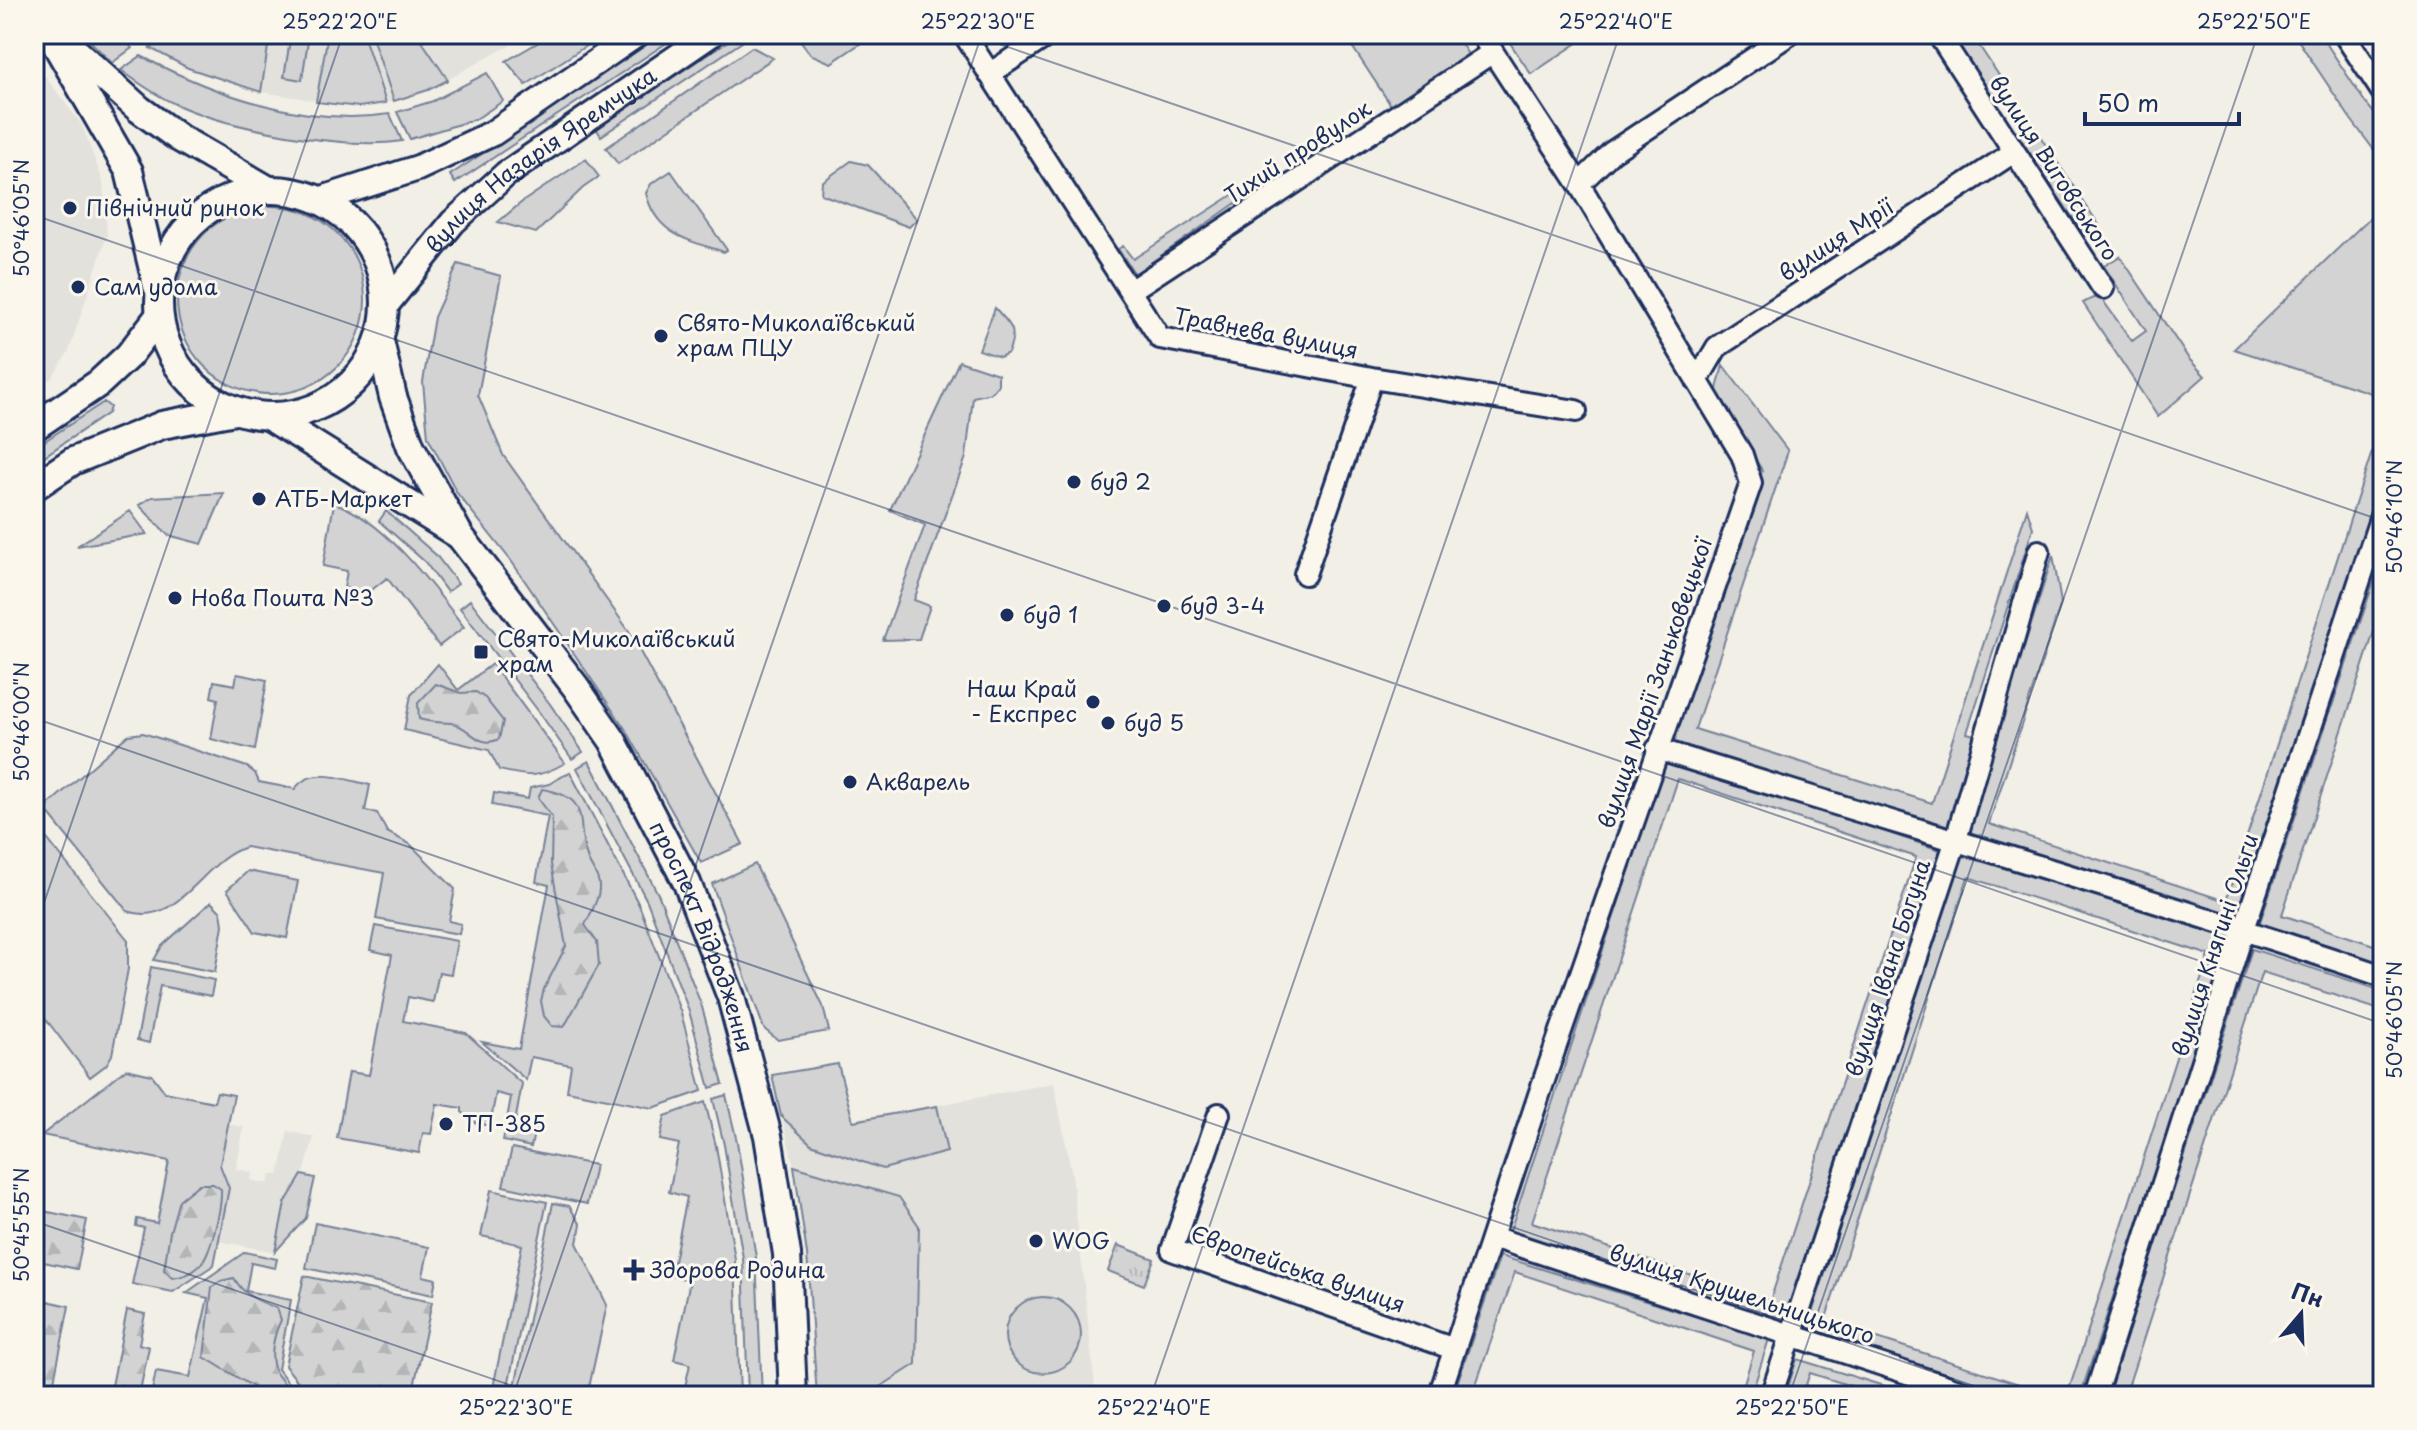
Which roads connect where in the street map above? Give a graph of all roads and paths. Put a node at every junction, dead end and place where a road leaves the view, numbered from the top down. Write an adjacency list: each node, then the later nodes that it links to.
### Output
1 (53, 34): 15 (main road); 19 (main road)
2 (637, 34): 16 (street, вулиця Назарія Яремчука)
3 (711, 34): 20 (street, вулиця Назарія Яремчука)
4 (964, 34): 11 (street, Травнева вулиця)
5 (1050, 34): 11 (street)
6 (1481, 34): 10 (street, вулиця Марії Заньковецької)
7 (1790, 34): 14 (street)
8 (1938, 34): 13 (street, вулиця Виговського)
9 (2344, 34): 12 (street)
10 (1493, 52): 14 (street, вулиця Марії Заньковецької); 18 (street, Тихий провулок)
11 (989, 74): 18 (street, Травнева вулиця)
12 (2383, 93)
13 (2014, 152): 17 (street, вулиця Виговського); 23 (street, вулиця Мрії)
14 (1579, 184): 23 (street, вулиця Марії Заньковецької)
15 (267, 189): 16 (main road); 19 (main road)
16 (319, 200): 20 (main road)
17 (2103, 288)
18 (1130, 291): 22 (street, Травнева вулиця)
19 (158, 304): 24 (main road); 27 (main road)
20 (386, 305): 21 (main road)
21 (380, 341): 26 (main road); 30 (main road)
22 (1372, 378): 25 (street, Травнева вулиця); 32 (street)
23 (1697, 381): 33 (street, вулиця Марії Заньковецької)
24 (235, 411): 26 (main road); 28 (main road)
25 (1576, 411)
26 (270, 417): 30 (main road)
27 (34, 427)
28 (34, 487)
29 (2383, 510): 35 (street, вулиця Княгині Ольги)
30 (460, 536): 41 (main road, проспект Відродження)
31 (2039, 551): 34 (street, вулиця Івана Богуна)
32 (1305, 574)
33 (1657, 749): 34 (street); 38 (street, вулиця Марії Заньковецької)
34 (1955, 843): 35 (street); 39 (street, вулиця Івана Богуна)
35 (2244, 929): 36 (street); 45 (street, вулиця Княгині Ольги)
36 (2383, 976)
37 (1219, 1114): 40 (street, Європейська вулиця)
38 (1492, 1237): 39 (street, вулиця Крушельницького); 40 (street, вулиця Марії Заньковецької)
39 (1791, 1335): 43 (street, вулиця Івана Богуна); 44 (street, вулиця Крушельницького)
40 (1454, 1349): 42 (street, вулиця Марії Заньковецької)
41 (793, 1396)
42 (1439, 1396)
43 (1771, 1396)
44 (1977, 1396)
45 (2095, 1396)

